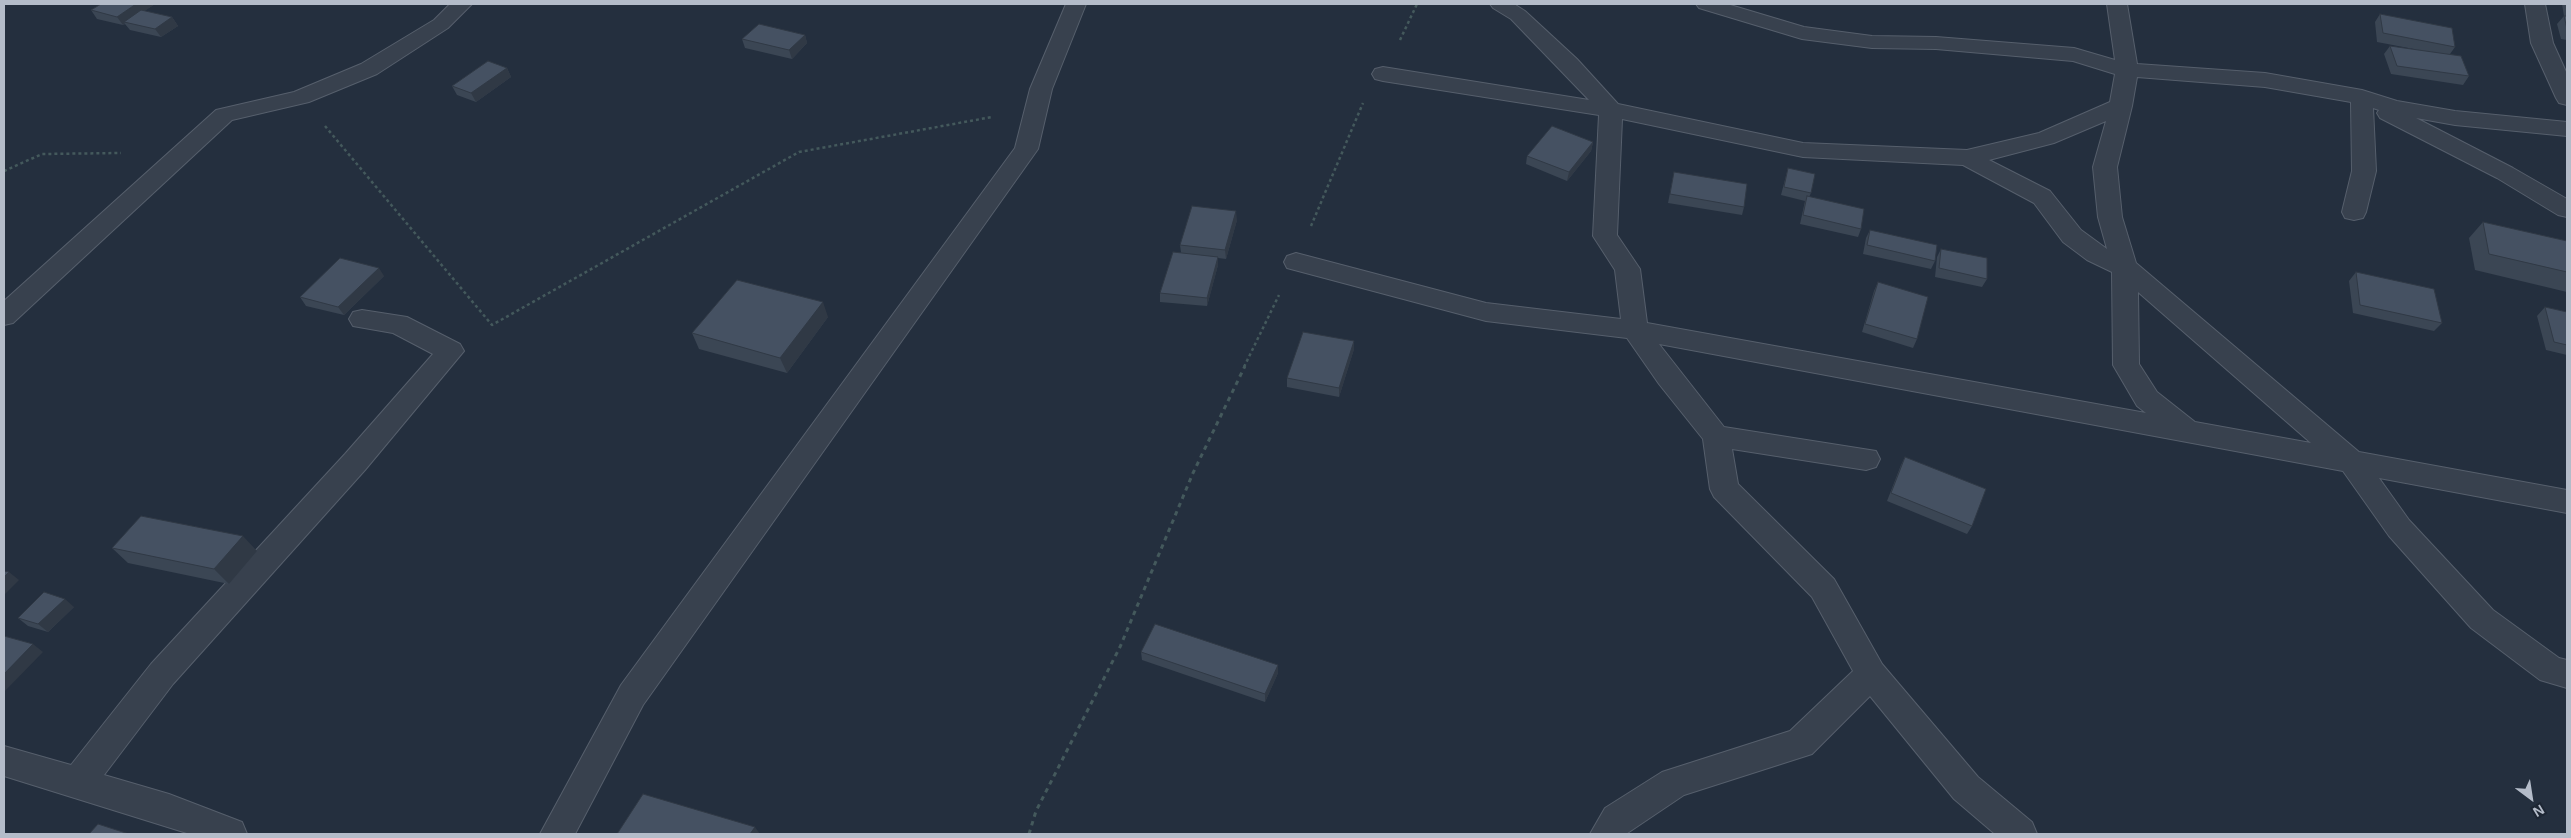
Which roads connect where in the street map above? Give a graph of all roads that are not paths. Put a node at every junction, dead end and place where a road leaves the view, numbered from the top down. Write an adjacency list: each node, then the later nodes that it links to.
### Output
1 (462, 4): 20 (street)
2 (1076, 4): 33 (street)
3 (1500, 4): 13 (street)
4 (1706, 4): 7 (street)
5 (2117, 4): 7 (street)
6 (2536, 4): 9 (street)
7 (2127, 70): 10 (street); 12 (street)
8 (1383, 74): 13 (street)
9 (2562, 75): 11 (street)
10 (2362, 97): 14 (street); 16 (street); 17 (street)
11 (2567, 98)
12 (2121, 106): 15 (street); 19 (street)
13 (1611, 110): 15 (street); 22 (street)
14 (2567, 129)
15 (1967, 158): 19 (street)
16 (2567, 209)
17 (2354, 212)
18 (1296, 262): 22 (street)
19 (2125, 267): 23 (street); 26 (street)
20 (4, 316)
21 (362, 319): 31 (street)
22 (1635, 330): 23 (street); 24 (street)
23 (2188, 432): 26 (street)
24 (1716, 436): 25 (street); 28 (street)
25 (1866, 459)
26 (2352, 462): 27 (street); 29 (street)
27 (2567, 501)
28 (1871, 674): 34 (street); 35 (street)
29 (2567, 674)
30 (4, 761): 31 (street)
31 (78, 782): 32 (street)
32 (230, 834)
33 (558, 834)
34 (1607, 834)
35 (2020, 834)

